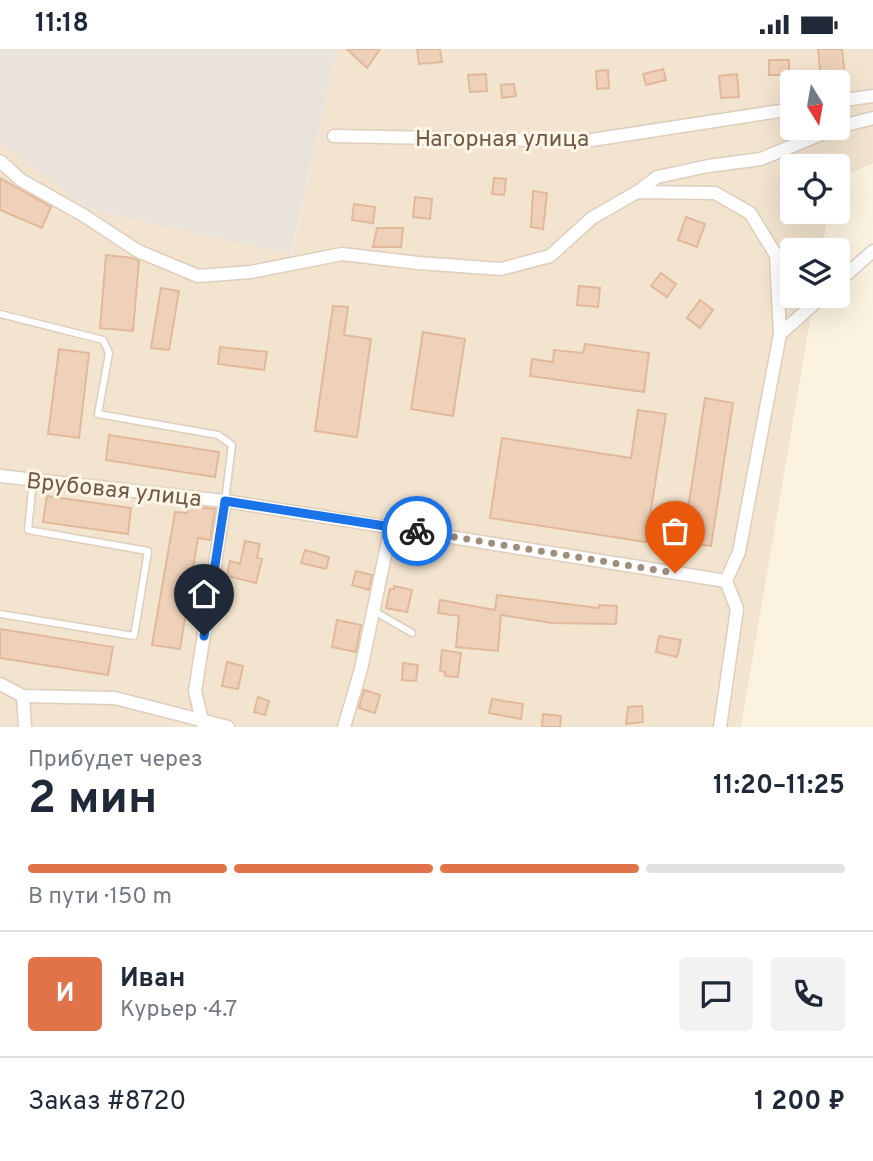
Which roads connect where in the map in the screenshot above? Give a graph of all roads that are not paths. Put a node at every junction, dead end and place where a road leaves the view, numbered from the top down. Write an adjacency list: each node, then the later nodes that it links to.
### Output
1 (873, 96): 2 (street)
2 (850, 99)
3 (780, 111): 6 (street, Нагорная улица)
4 (873, 118): 5 (street)
5 (850, 124)
6 (334, 136)
7 (806, 140): 9 (street)
8 (0, 161): 9 (street)
9 (637, 192): 14 (street)
10 (873, 251): 11 (street)
11 (850, 271)
12 (809, 308): 14 (street)
13 (0, 314): 17 (lane)
14 (780, 334): 19 (street)
15 (0, 476): 16 (street, Врубовая улица)
16 (33, 480): 17 (street, Врубовая улица); 21 (lane)
17 (225, 501): 18 (street, Врубовая улица); 25 (street)
18 (391, 527): 19 (street, Врубовая улица); 20 (street)
19 (726, 581): 29 (street)
20 (374, 611): 22 (lane); 28 (street)
21 (0, 614)
22 (412, 633)
23 (0, 684): 24 (street)
24 (23, 697): 25 (street); 26 (street)
25 (202, 723): 27 (street)
26 (25, 727)
27 (229, 727)
28 (344, 727)
29 (720, 727)

